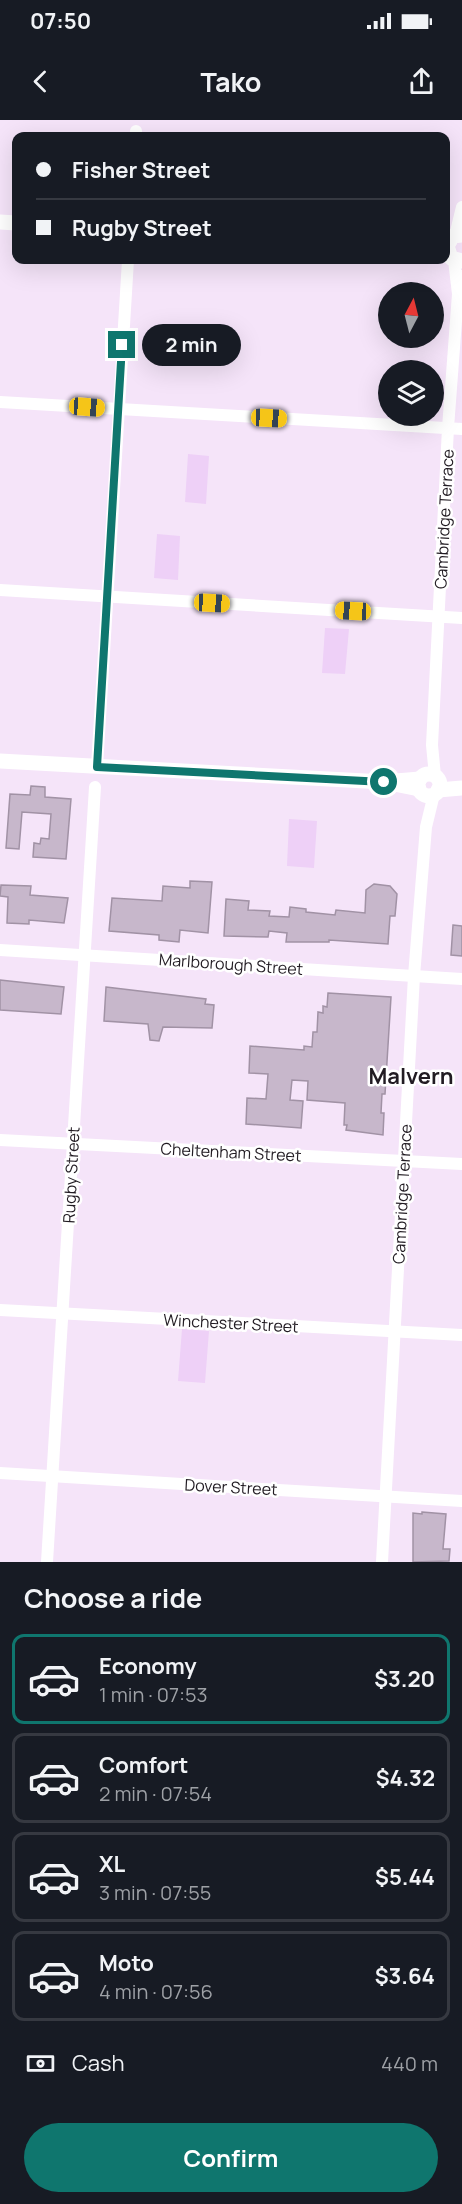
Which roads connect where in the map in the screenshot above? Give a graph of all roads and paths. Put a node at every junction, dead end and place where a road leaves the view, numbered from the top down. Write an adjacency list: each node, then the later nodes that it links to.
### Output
1 (462, 207): 2 (street, Cambridge Terrace)
2 (452, 248): 5 (street, Cambridge Terrace)
3 (128, 264): 7 (street)
4 (462, 276): 5 (street, Cambridge Terrace)
5 (458, 294): 8 (street, Cambridge Terrace)
6 (0, 402): 7 (street)
7 (118, 409): 8 (street); 11 (street)
8 (448, 428): 9 (street); 12 (street, Cambridge Terrace)
9 (462, 429)
10 (0, 590): 11 (street)
11 (109, 598): 12 (street); 15 (street)
12 (439, 616): 13 (street); 16 (street, Cambridge Terrace)
13 (462, 618)
14 (0, 761): 15 (street)
15 (97, 767): 16 (street)
16 (429, 785): 18 (street); 21 (street, Cambridge Terrace)
17 (95, 787): 20 (street, Rugby Street)
18 (462, 787)
19 (0, 950): 20 (street, Marlborough Street)
20 (84, 955): 21 (street, Marlborough Street); 24 (street, Rugby Street)
21 (414, 976): 22 (street, Marlborough Street); 25 (street, Cambridge Terrace)
22 (462, 979)
23 (0, 1140): 24 (street, Cheltenham Street)
24 (73, 1144): 25 (street, Cheltenham Street); 28 (street, Rugby Street)
25 (404, 1161): 26 (street, Cheltenham Street); 29 (street, Cambridge Terrace)
26 (462, 1164)
27 (0, 1310): 28 (street, Winchester Street)
28 (63, 1314): 29 (street, Winchester Street); 32 (street, Rugby Street)
29 (394, 1332): 30 (street, Winchester Street); 33 (street, Cambridge Terrace)
30 (462, 1335)
31 (0, 1473): 32 (street, Dover Street)
32 (52, 1476): 33 (street, Dover Street); 35 (street, Rugby Street)
33 (386, 1497): 34 (street, Dover Street); 36 (street, Cambridge Terrace)
34 (462, 1501)
35 (47, 1562)
36 (382, 1562)

